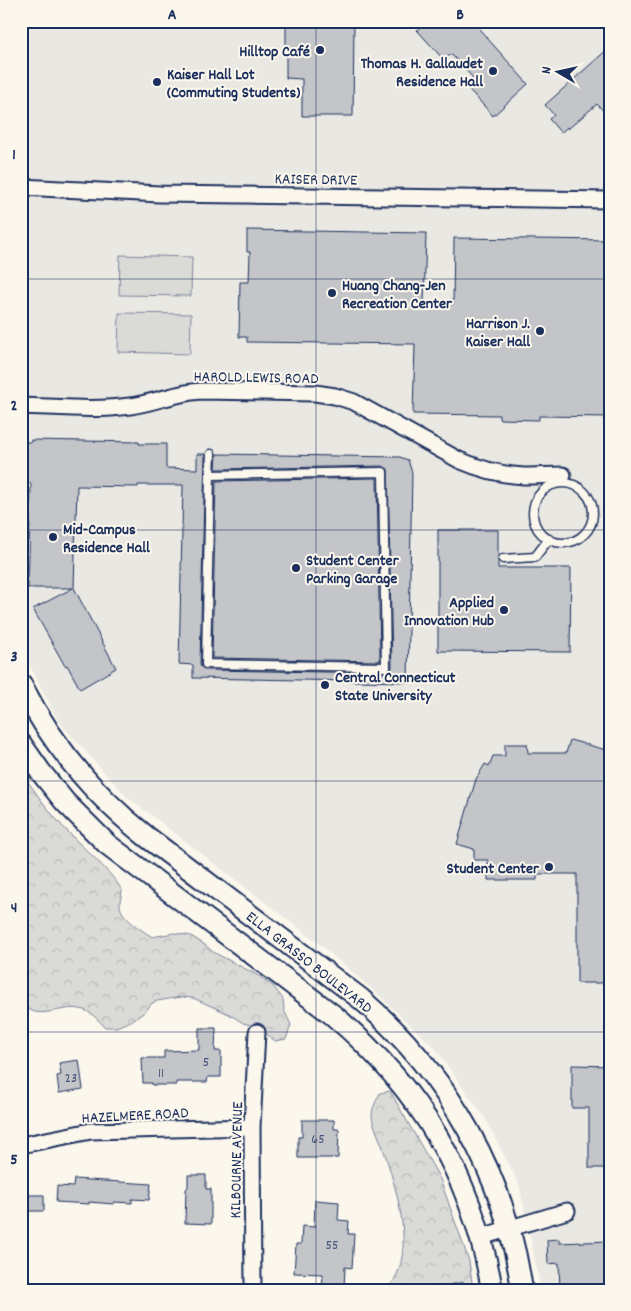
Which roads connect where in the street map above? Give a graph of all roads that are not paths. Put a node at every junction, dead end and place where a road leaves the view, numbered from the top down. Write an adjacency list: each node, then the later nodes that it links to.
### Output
1 (21, 187): 2 (street, KAISER DRIVE)
2 (610, 200)
3 (21, 406): 6 (street, HAROLD LEWIS ROAD)
4 (211, 454): 5 (lane)
5 (210, 475): 5 (lane)
6 (563, 479): 7 (lane); 7 (lane)
7 (548, 539): 8 (lane)
8 (503, 559)
9 (21, 684): 11 (main road, ELLA GRASSO BOULEVARD)
10 (21, 744): 13 (main road, ELLA GRASSO BOULEVARD)
11 (274, 933): 12 (main road, ELLA GRASSO BOULEVARD); 13 (main road)
12 (293, 948): 14 (main road); 19 (main road, ELLA GRASSO BOULEVARD)
13 (256, 957): 14 (main road, ELLA GRASSO BOULEVARD)
14 (276, 972): 20 (main road, ELLA GRASSO BOULEVARD)
15 (257, 1032): 16 (street, KILBOURNE AVENUE)
16 (252, 1126): 17 (street, HAZELMERE ROAD); 21 (street, KILBOURNE AVENUE)
17 (21, 1144)
18 (567, 1211): 19 (street)
19 (509, 1228): 20 (street); 23 (main road, ELLA GRASSO BOULEVARD)
20 (481, 1237): 22 (main road, ELLA GRASSO BOULEVARD)
21 (252, 1290)
22 (492, 1290)
23 (522, 1290)

